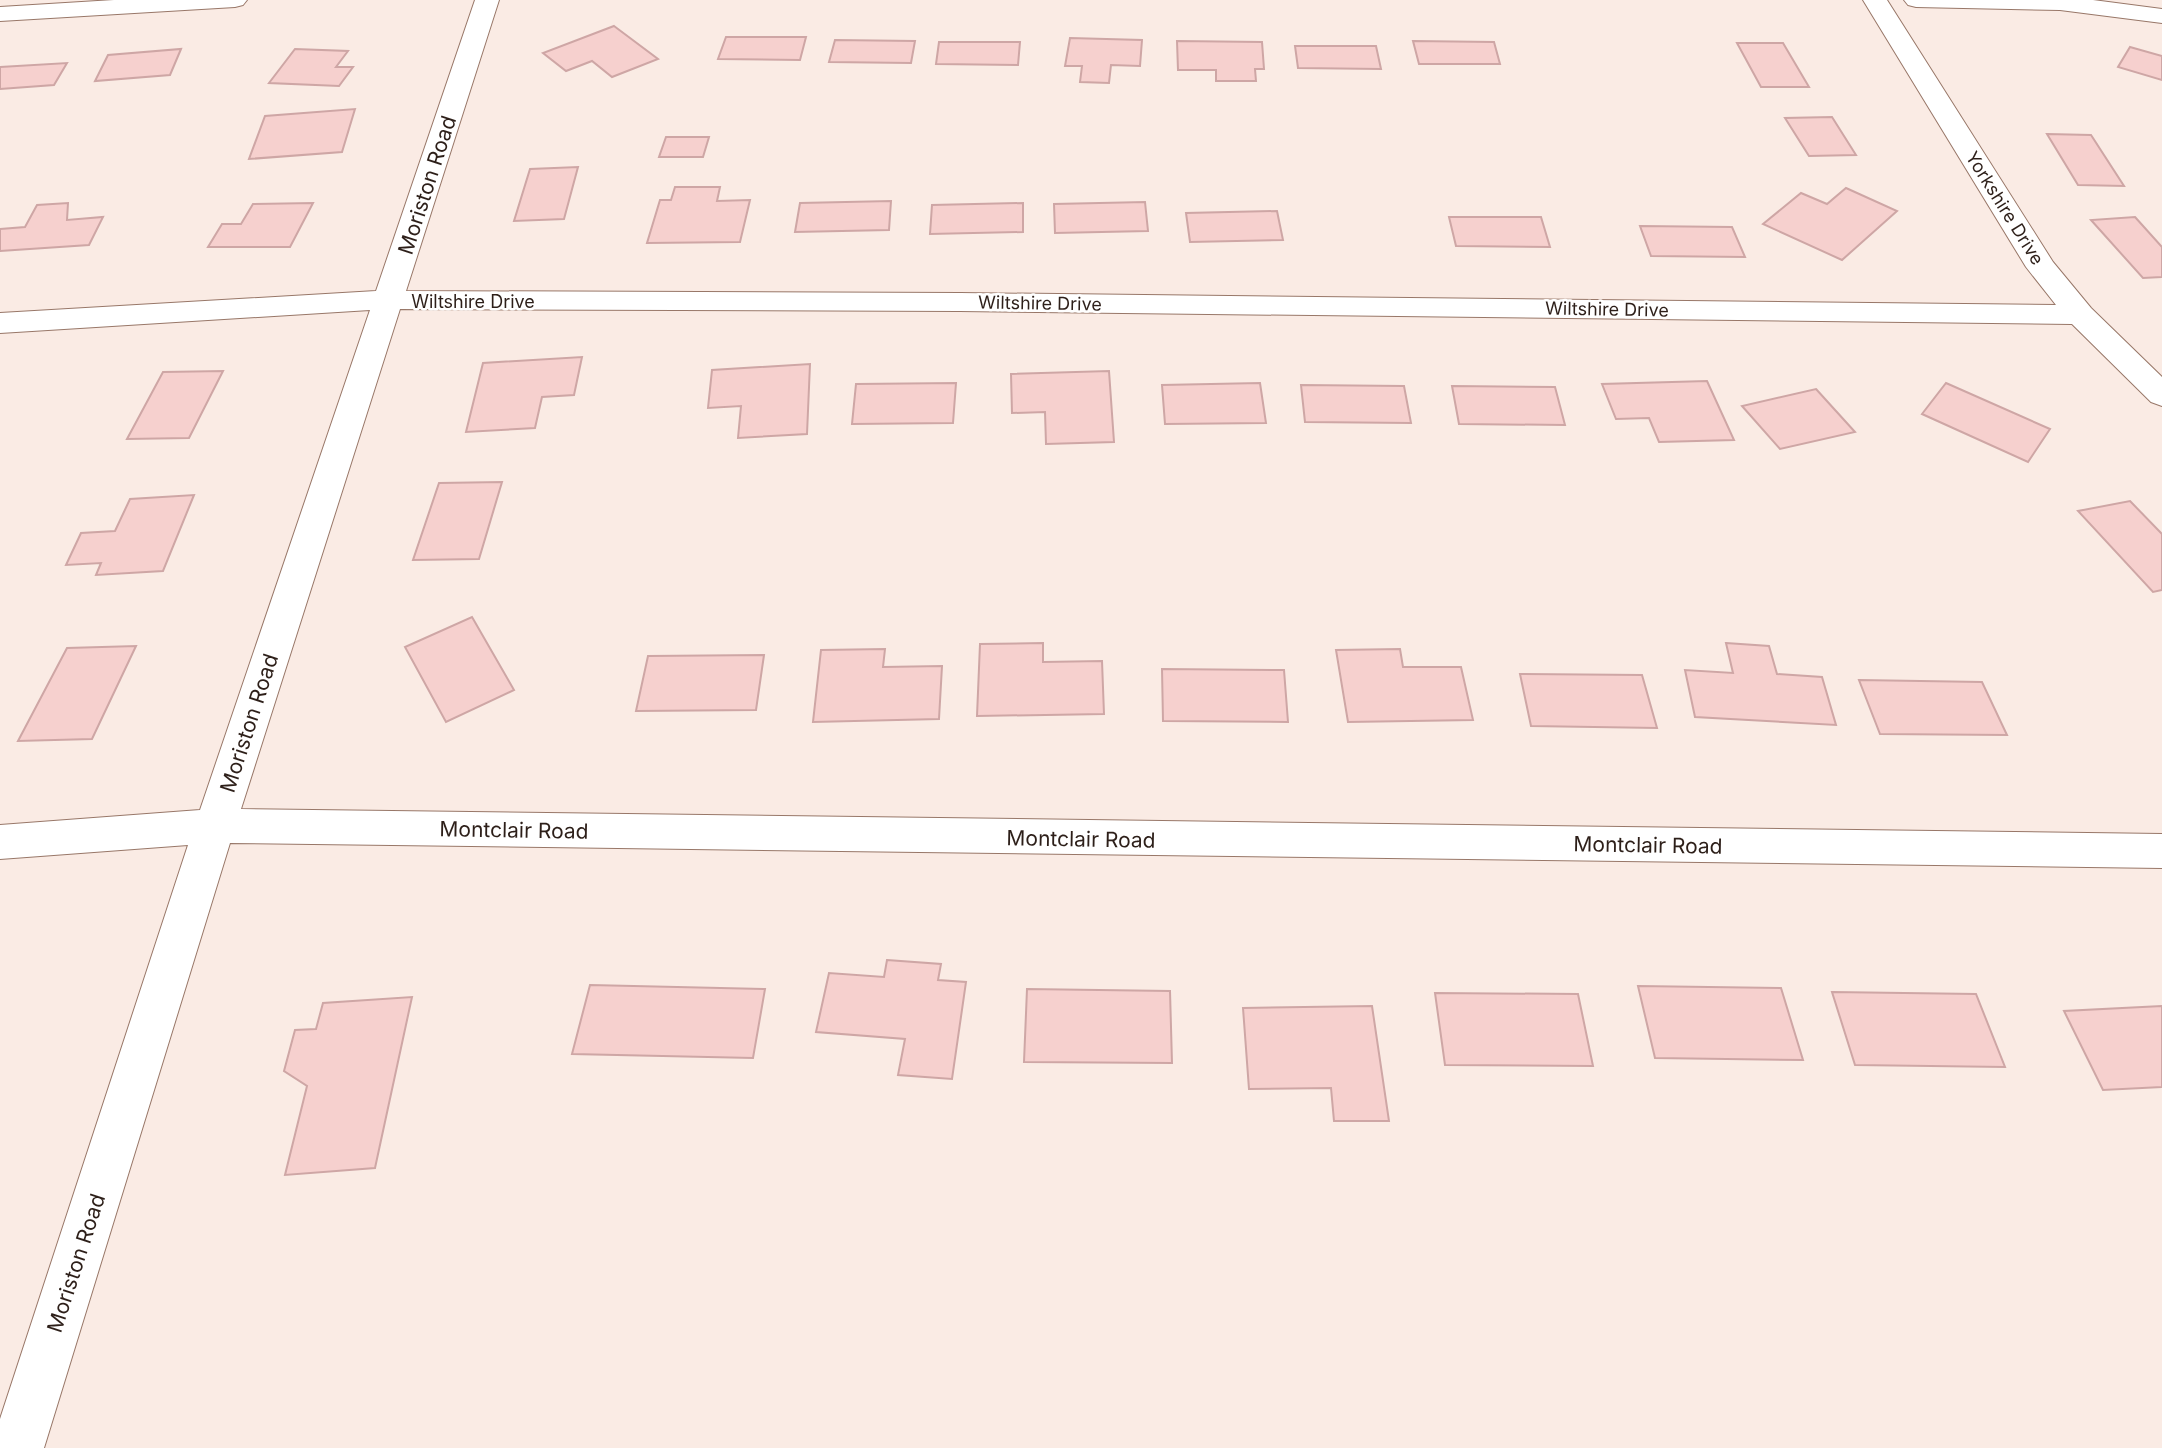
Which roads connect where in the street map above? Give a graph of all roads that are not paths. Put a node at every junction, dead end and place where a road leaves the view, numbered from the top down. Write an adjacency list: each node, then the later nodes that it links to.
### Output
1 (234, 0): 5 (street)
2 (488, 0): 7 (street, Moriston Road)
3 (1875, 0): 8 (street, Yorkshire Drive)
4 (1916, 0): 6 (street)
5 (0, 14)
6 (2162, 16)
7 (389, 300): 8 (street, Wiltshire Drive); 9 (street, Wiltshire Drive); 11 (street, Moriston Road)
8 (2080, 315): 10 (street, Yorkshire Drive)
9 (0, 323)
10 (2162, 395)
11 (215, 826): 12 (street, Montclair Road); 13 (street, Montclair Road); 14 (street, Moriston Road)
12 (0, 842)
13 (2162, 851)
14 (16, 1448)

